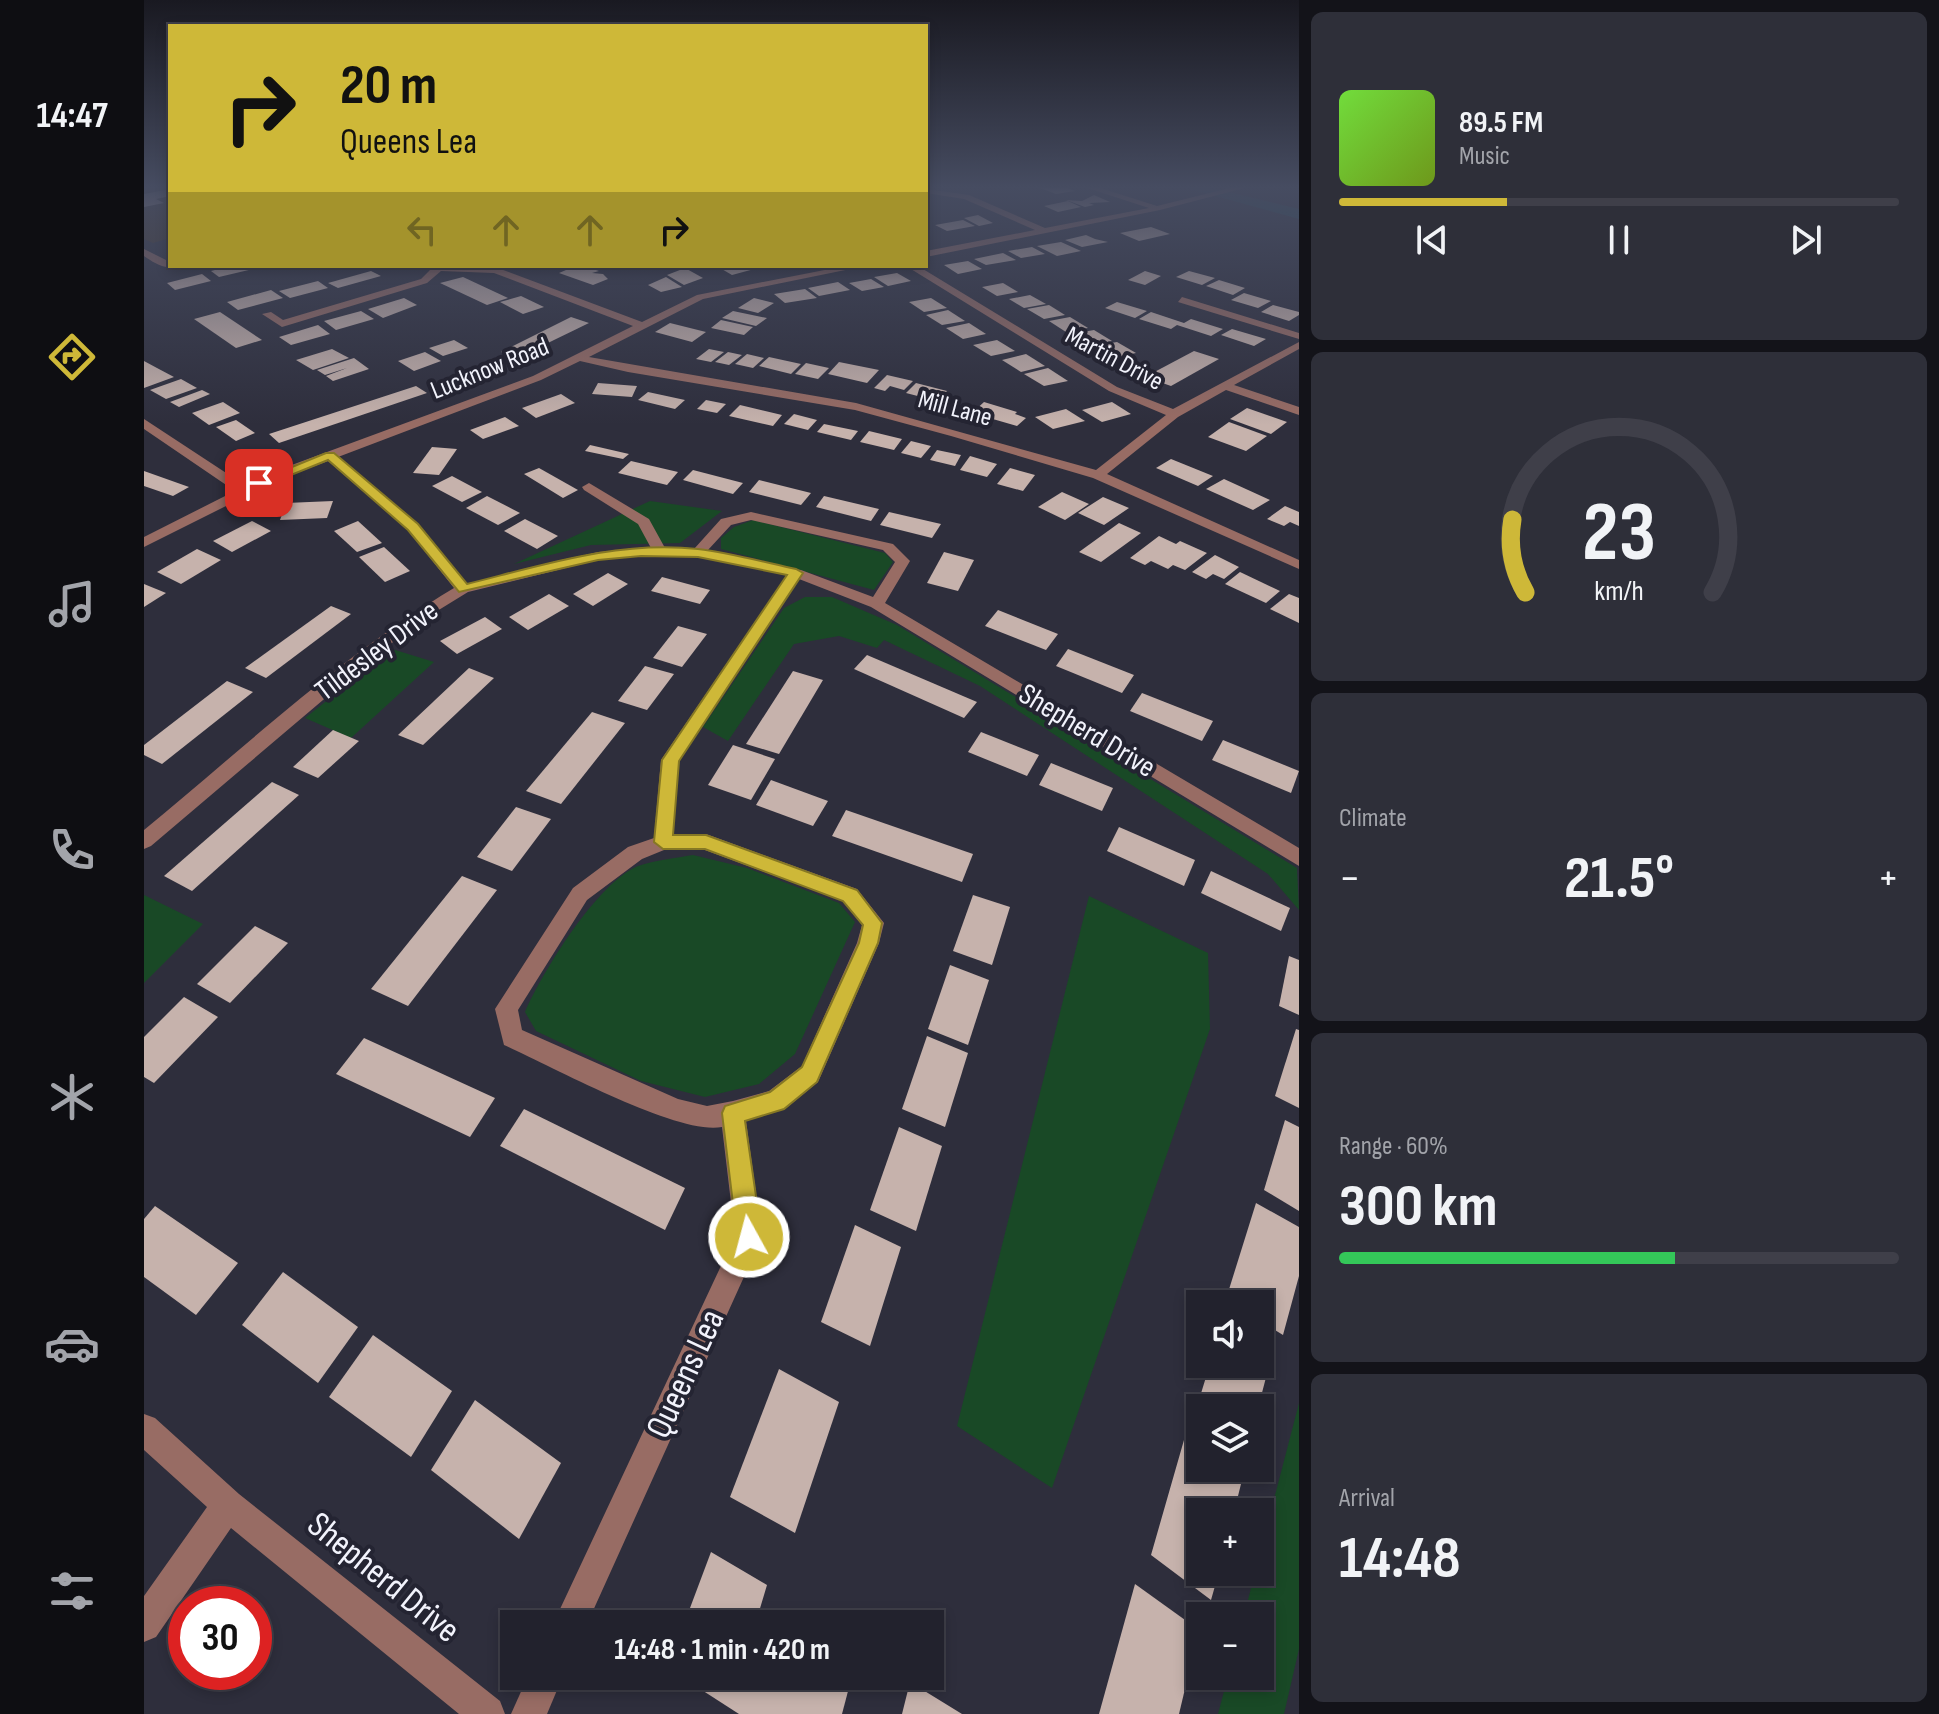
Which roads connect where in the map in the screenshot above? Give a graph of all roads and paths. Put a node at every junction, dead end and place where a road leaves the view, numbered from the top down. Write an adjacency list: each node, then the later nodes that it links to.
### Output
1 (423, 268): 6 (street)
2 (456, 268): 6 (street)
3 (482, 268): 9 (street)
4 (850, 268): 9 (street, Lucknow Road)
5 (914, 268): 15 (street, Martin Drive)
6 (437, 269): 8 (street)
7 (1182, 300): 10 (street)
8 (267, 314)
9 (640, 325): 12 (street, Lucknow Road)
10 (1299, 336)
11 (1299, 345): 13 (street)
12 (581, 358): 17 (street, Lucknow Road); 18 (street, Mill Lane)
13 (1225, 386): 14 (street); 15 (street)
14 (1299, 411)
15 (1174, 414): 18 (street)
16 (144, 423): 20 (street)
17 (330, 456): 20 (street, Lucknow Road); 26 (street)
18 (1098, 475): 24 (street, Mill Lane)
19 (589, 487): 22 (street)
20 (243, 490): 21 (street, Lucknow Road)
21 (144, 543)
22 (660, 552): 23 (street, Tildesley Drive); 26 (street, Tildesley Drive)
23 (698, 553): 25 (street, Tildesley Drive); 27 (street)
24 (1299, 565)
25 (796, 573): 27 (street, Shepherd Drive); 29 (street)
26 (463, 589): 28 (street, Tildesley Drive)
27 (876, 604): 30 (street, Shepherd Drive)
28 (144, 841)
29 (663, 842): 31 (street); 31 (street)
30 (1299, 858)
31 (733, 1113): 34 (street, Queens Lea)
32 (144, 1429): 33 (street)
33 (228, 1505): 35 (street); 37 (street, Shepherd Drive)
34 (576, 1610)
35 (144, 1625)
36 (540, 1690): 38 (street)
37 (487, 1714)
38 (529, 1714)

